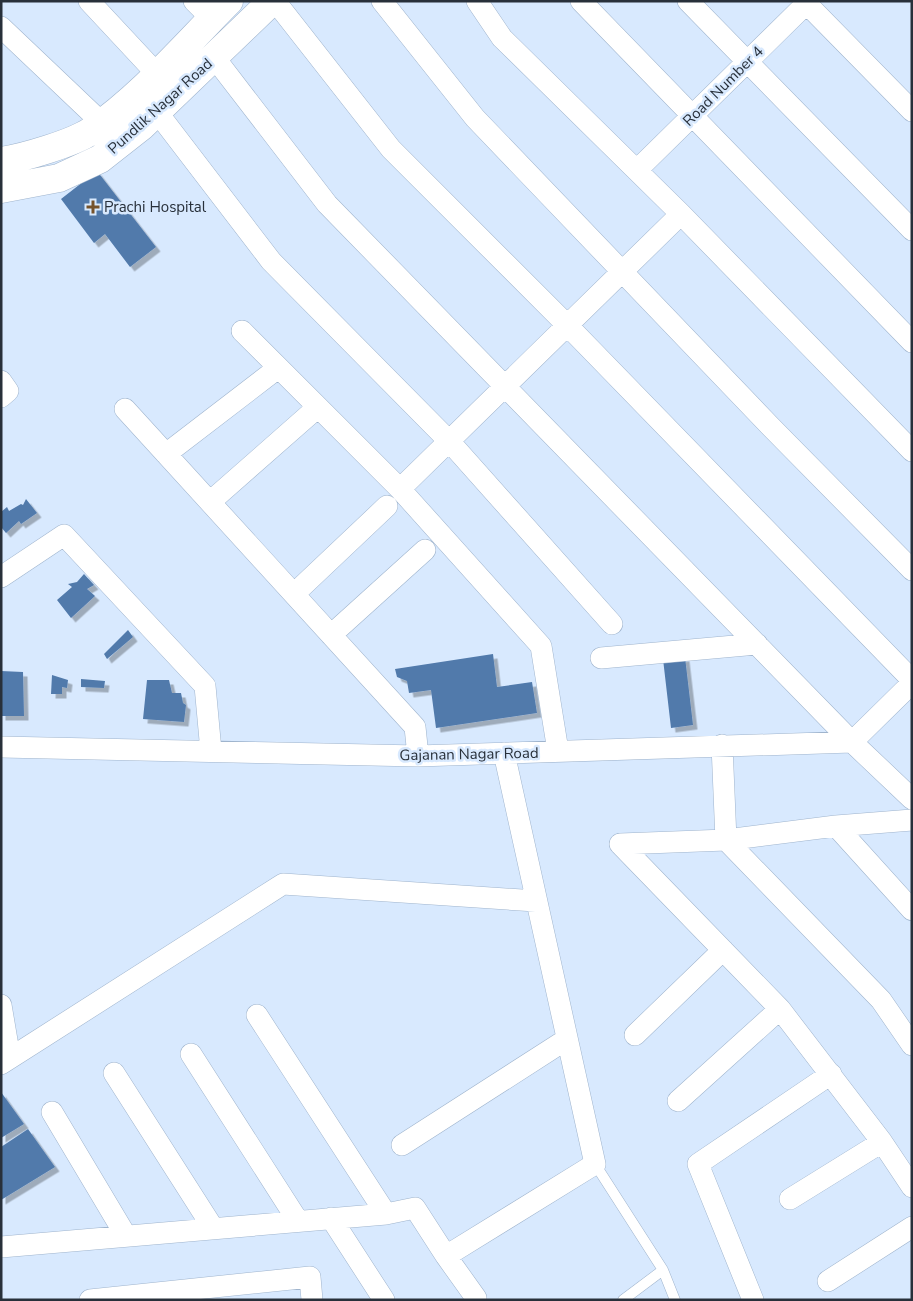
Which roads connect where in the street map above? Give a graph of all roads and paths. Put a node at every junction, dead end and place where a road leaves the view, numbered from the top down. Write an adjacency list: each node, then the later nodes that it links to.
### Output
1 (88, 1): 12 (street)
2 (274, 1): 10 (main road, Pundlik Nagar Road); 23 (street)
3 (382, 1): 22 (street)
4 (477, 1): 18 (street)
5 (581, 1): 15 (street)
6 (688, 1): 11 (street)
7 (807, 2): 11 (street, Road Number 4); 13 (street)
8 (212, 7): 12 (main road, Pundlik Nagar Road)
9 (1, 27): 16 (street)
10 (214, 56): 14 (main road, Pundlik Nagar Road); 28 (street)
11 (747, 62): 15 (street, Road Number 4); 21 (street)
12 (157, 74): 16 (main road, Pundlik Nagar Road)
13 (912, 111)
14 (157, 112): 19 (main road, Pundlik Nagar Road); 32 (street)
15 (692, 116): 18 (street, Road Number 4); 25 (street)
16 (100, 122): 17 (main road, Pundlik Nagar Road)
17 (1, 161)
18 (637, 170): 20 (street)
19 (1, 189)
20 (681, 214): 22 (street); 33 (street)
21 (912, 230)
22 (622, 271): 23 (street); 38 (street)
23 (567, 325): 28 (street); 45 (street)
24 (242, 332): 26 (street)
25 (912, 342)
26 (278, 368): 30 (street); 34 (street)
27 (1, 381): 29 (street)
28 (505, 386): 32 (street); 43 (street)
29 (1, 396)
30 (318, 407): 35 (street); 36 (street)
31 (125, 409): 34 (street)
32 (449, 441): 35 (street); 41 (street)
33 (912, 451)
34 (166, 454): 36 (street)
35 (394, 497): 40 (street); 50 (street)
36 (210, 502): 40 (street)
37 (425, 550): 42 (street)
38 (912, 570)
39 (1, 577): 49 (street)
40 (294, 594): 42 (street)
41 (612, 624)
42 (331, 635): 52 (street)
43 (757, 644): 44 (street); 46 (street)
44 (601, 658)
45 (912, 681): 46 (street)
46 (852, 742): 47 (street, Gajanan Nagar Road); 53 (street)
47 (722, 746): 50 (street, Gajanan Nagar Road); 56 (street)
48 (1, 747): 49 (street, Gajanan Nagar Road)
49 (211, 751): 52 (street, Gajanan Nagar Road)
50 (558, 751): 51 (street, Gajanan Nagar Road)
51 (504, 753): 52 (street, Gajanan Nagar Road); 57 (street)
52 (418, 756)
53 (912, 800)
54 (912, 820): 55 (street)
55 (836, 826): 56 (street); 58 (street)
56 (726, 840): 59 (street); 65 (street)
57 (536, 902): 64 (street); 67 (street)
58 (912, 910)
59 (723, 950): 61 (street); 63 (street)
60 (1, 1005): 67 (street)
61 (780, 1009): 69 (street); 70 (street)
62 (257, 1015): 77 (street)
63 (635, 1035)
64 (567, 1039): 73 (street); 74 (street)
65 (912, 1045)
66 (191, 1054): 79 (street)
67 (6, 1061)
68 (114, 1073): 81 (street)
69 (831, 1074): 72 (street); 95 (street)
70 (678, 1102)
71 (52, 1112): 82 (street)
72 (882, 1142): 75 (street); 76 (street)
73 (402, 1145)
74 (595, 1164): 84 (street); 85 (lane)
75 (912, 1187)
76 (790, 1199)
77 (386, 1214): 78 (street); 84 (street)
78 (331, 1218): 79 (street); 92 (street)
79 (298, 1221): 81 (street)
80 (912, 1227): 86 (street)
81 (213, 1228): 82 (street)
82 (126, 1236): 83 (street)
83 (1, 1247)
84 (446, 1256): 89 (street)
85 (663, 1270): 93 (lane); 94 (lane)
86 (828, 1281)
87 (216, 1294): 88 (street); 91 (street)
88 (125, 1298): 90 (street)
89 (476, 1298)
90 (90, 1300)
91 (312, 1300)
92 (384, 1300)
93 (622, 1300)
94 (675, 1300)
95 (753, 1300)

